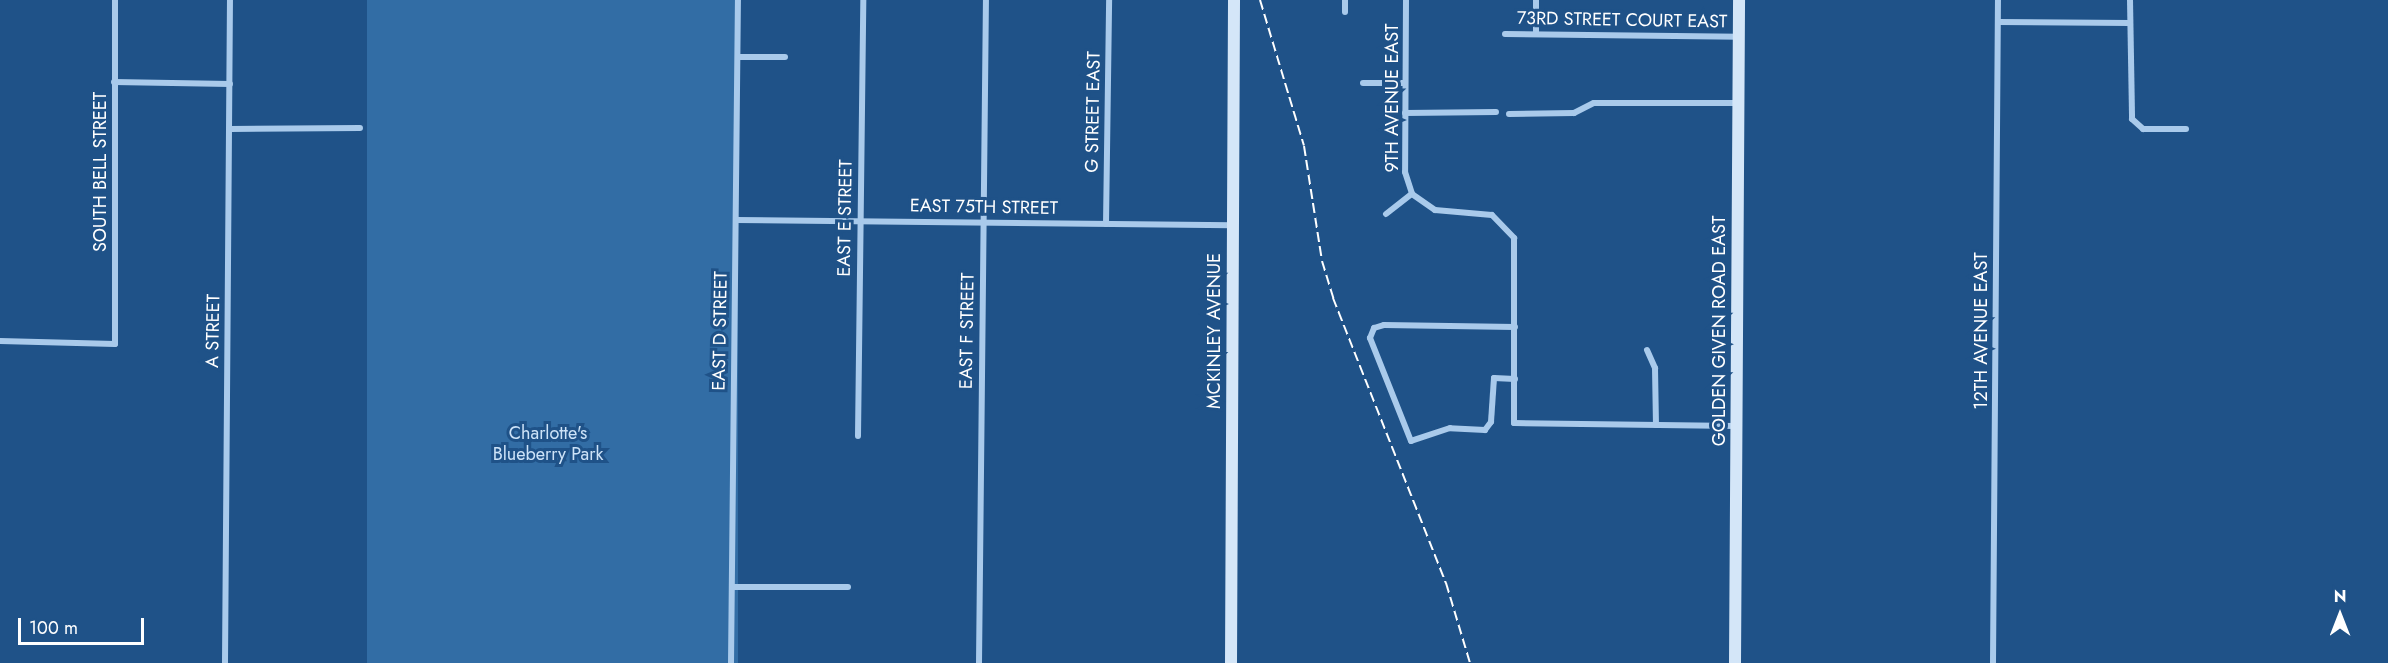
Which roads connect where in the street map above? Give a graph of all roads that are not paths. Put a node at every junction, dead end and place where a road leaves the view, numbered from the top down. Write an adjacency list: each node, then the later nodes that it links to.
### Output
1 (115, 0): 22 (street, SOUTH BELL STREET)
2 (230, 0): 25 (street, A STREET)
3 (738, 0): 20 (street, EAST D STREET)
4 (863, 0): 36 (street, EAST E STREET)
5 (986, 0): 37 (street, EAST F STREET)
6 (1109, 0): 38 (street, G STREET EAST)
7 (1234, 0): 39 (street, MCKINLEY AVENUE)
8 (1345, 0): 14 (street)
9 (1406, 0): 24 (street, 9TH AVENUE EAST)
10 (1536, 0): 18 (street)
11 (1738, 0): 19 (street, GOLDEN GIVEN ROAD EAST)
12 (1998, 0): 15 (street, 12TH AVENUE EAST)
13 (2130, 0): 16 (street)
14 (1345, 12)
15 (1998, 22): 16 (street); 54 (street, 12TH AVENUE EAST)
16 (2130, 23): 32 (street)
17 (1505, 34): 18 (street, 73RD STREET COURT EAST)
18 (1536, 34): 19 (street, 73RD STREET COURT EAST)
19 (1739, 37): 26 (street, GOLDEN GIVEN ROAD EAST)
20 (738, 57): 21 (street); 35 (street, EAST D STREET)
21 (785, 57)
22 (114, 82): 25 (street); 41 (street, SOUTH BELL STREET)
23 (1363, 83): 24 (street)
24 (1405, 83): 28 (street, 9TH AVENUE EAST)
25 (230, 84): 31 (street, A STREET)
26 (1738, 104): 29 (street); 45 (street, GOLDEN GIVEN ROAD EAST)
27 (1496, 112): 28 (street)
28 (1405, 113): 33 (street, 9TH AVENUE EAST)
29 (1509, 114)
30 (360, 128): 31 (street)
31 (230, 129): 49 (street, A STREET)
32 (2186, 129)
33 (1412, 194): 34 (street); 40 (street)
34 (1386, 214)
35 (736, 220): 36 (street, EAST 75TH STREET); 47 (street, EAST D STREET)
36 (860, 221): 37 (street, EAST 75TH STREET); 46 (street, EAST E STREET)
37 (983, 222): 38 (street, EAST 75TH STREET); 51 (street, EAST F STREET)
38 (1106, 224): 39 (street, EAST 75TH STREET)
39 (1232, 225): 52 (street, MCKINLEY AVENUE)
40 (1515, 327): 43 (street); 43 (street)
41 (0, 341)
42 (1647, 350): 44 (street)
43 (1515, 379): 44 (street)
44 (1656, 425): 45 (street)
45 (1736, 426): 53 (street, GOLDEN GIVEN ROAD EAST)
46 (858, 436)
47 (732, 587): 48 (street); 50 (street, EAST D STREET)
48 (849, 587)
49 (225, 663)
50 (731, 663)
51 (979, 663)
52 (1231, 663)
53 (1735, 663)
54 (1993, 663)

